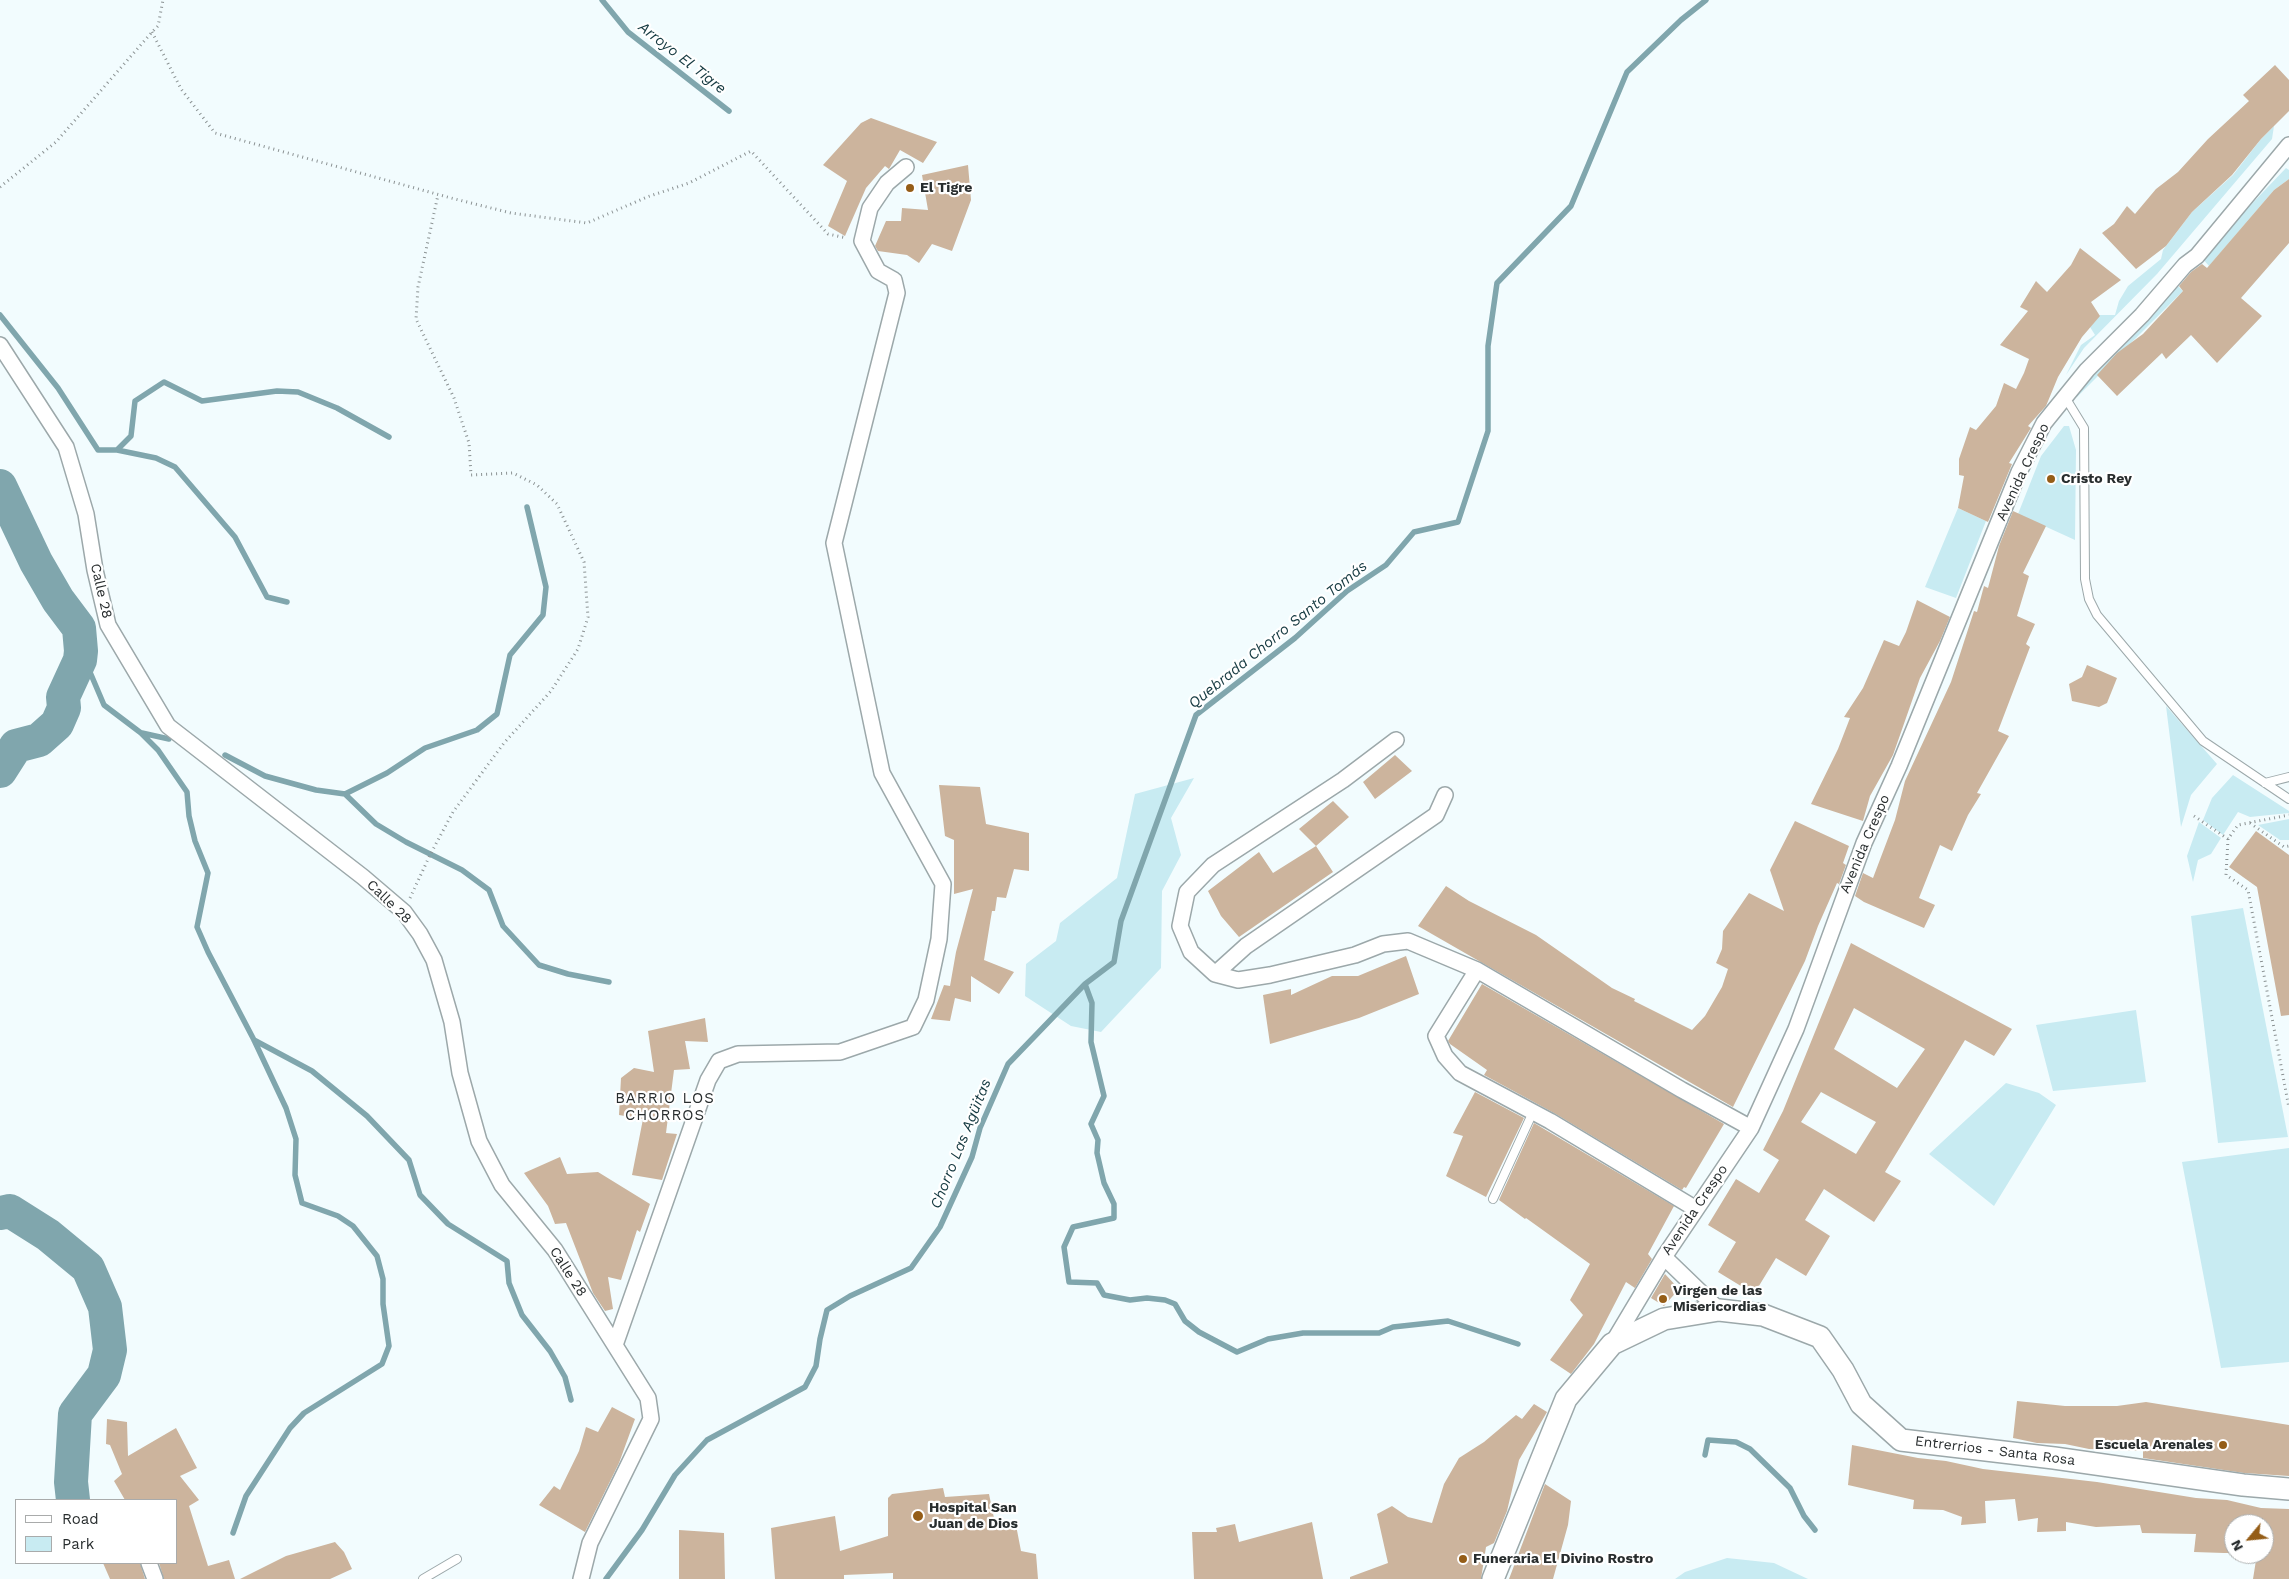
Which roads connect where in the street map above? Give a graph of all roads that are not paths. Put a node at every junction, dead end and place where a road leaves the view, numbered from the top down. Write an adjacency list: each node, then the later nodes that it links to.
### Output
1 (2289, 145): 4 (street, Avenida Crespo)
2 (906, 167): 19 (street)
3 (0, 345): 19 (street, Calle 28)
4 (2065, 397): 7 (lane); 13 (street, Avenida Crespo)
5 (1396, 740): 11 (street)
6 (2289, 777): 7 (lane)
7 (2265, 783): 9 (lane)
8 (1445, 795): 11 (street)
9 (2289, 799)
10 (1477, 970): 11 (street); 12 (street); 13 (street)
11 (1215, 974)
12 (1533, 1112): 14 (lane); 15 (street)
13 (1751, 1128): 15 (street, Avenida Crespo)
14 (1494, 1199)
15 (1696, 1209): 16 (street, Avenida Crespo)
16 (1664, 1257): 17 (street); 18 (street, Avenida Crespo)
17 (1719, 1310): 18 (main road, Entrerrios - Santa Rosa); 20 (main road, Entrerrios - Santa Rosa)
18 (1612, 1344): 26 (main road, Avenida Crespo)
19 (615, 1345): 25 (street, Calle 28)
20 (2289, 1489)
21 (457, 1560): 24 (lane)
22 (149, 1564): 23 (street)
23 (155, 1579)
24 (423, 1579)
25 (581, 1579)
26 (1493, 1579)

